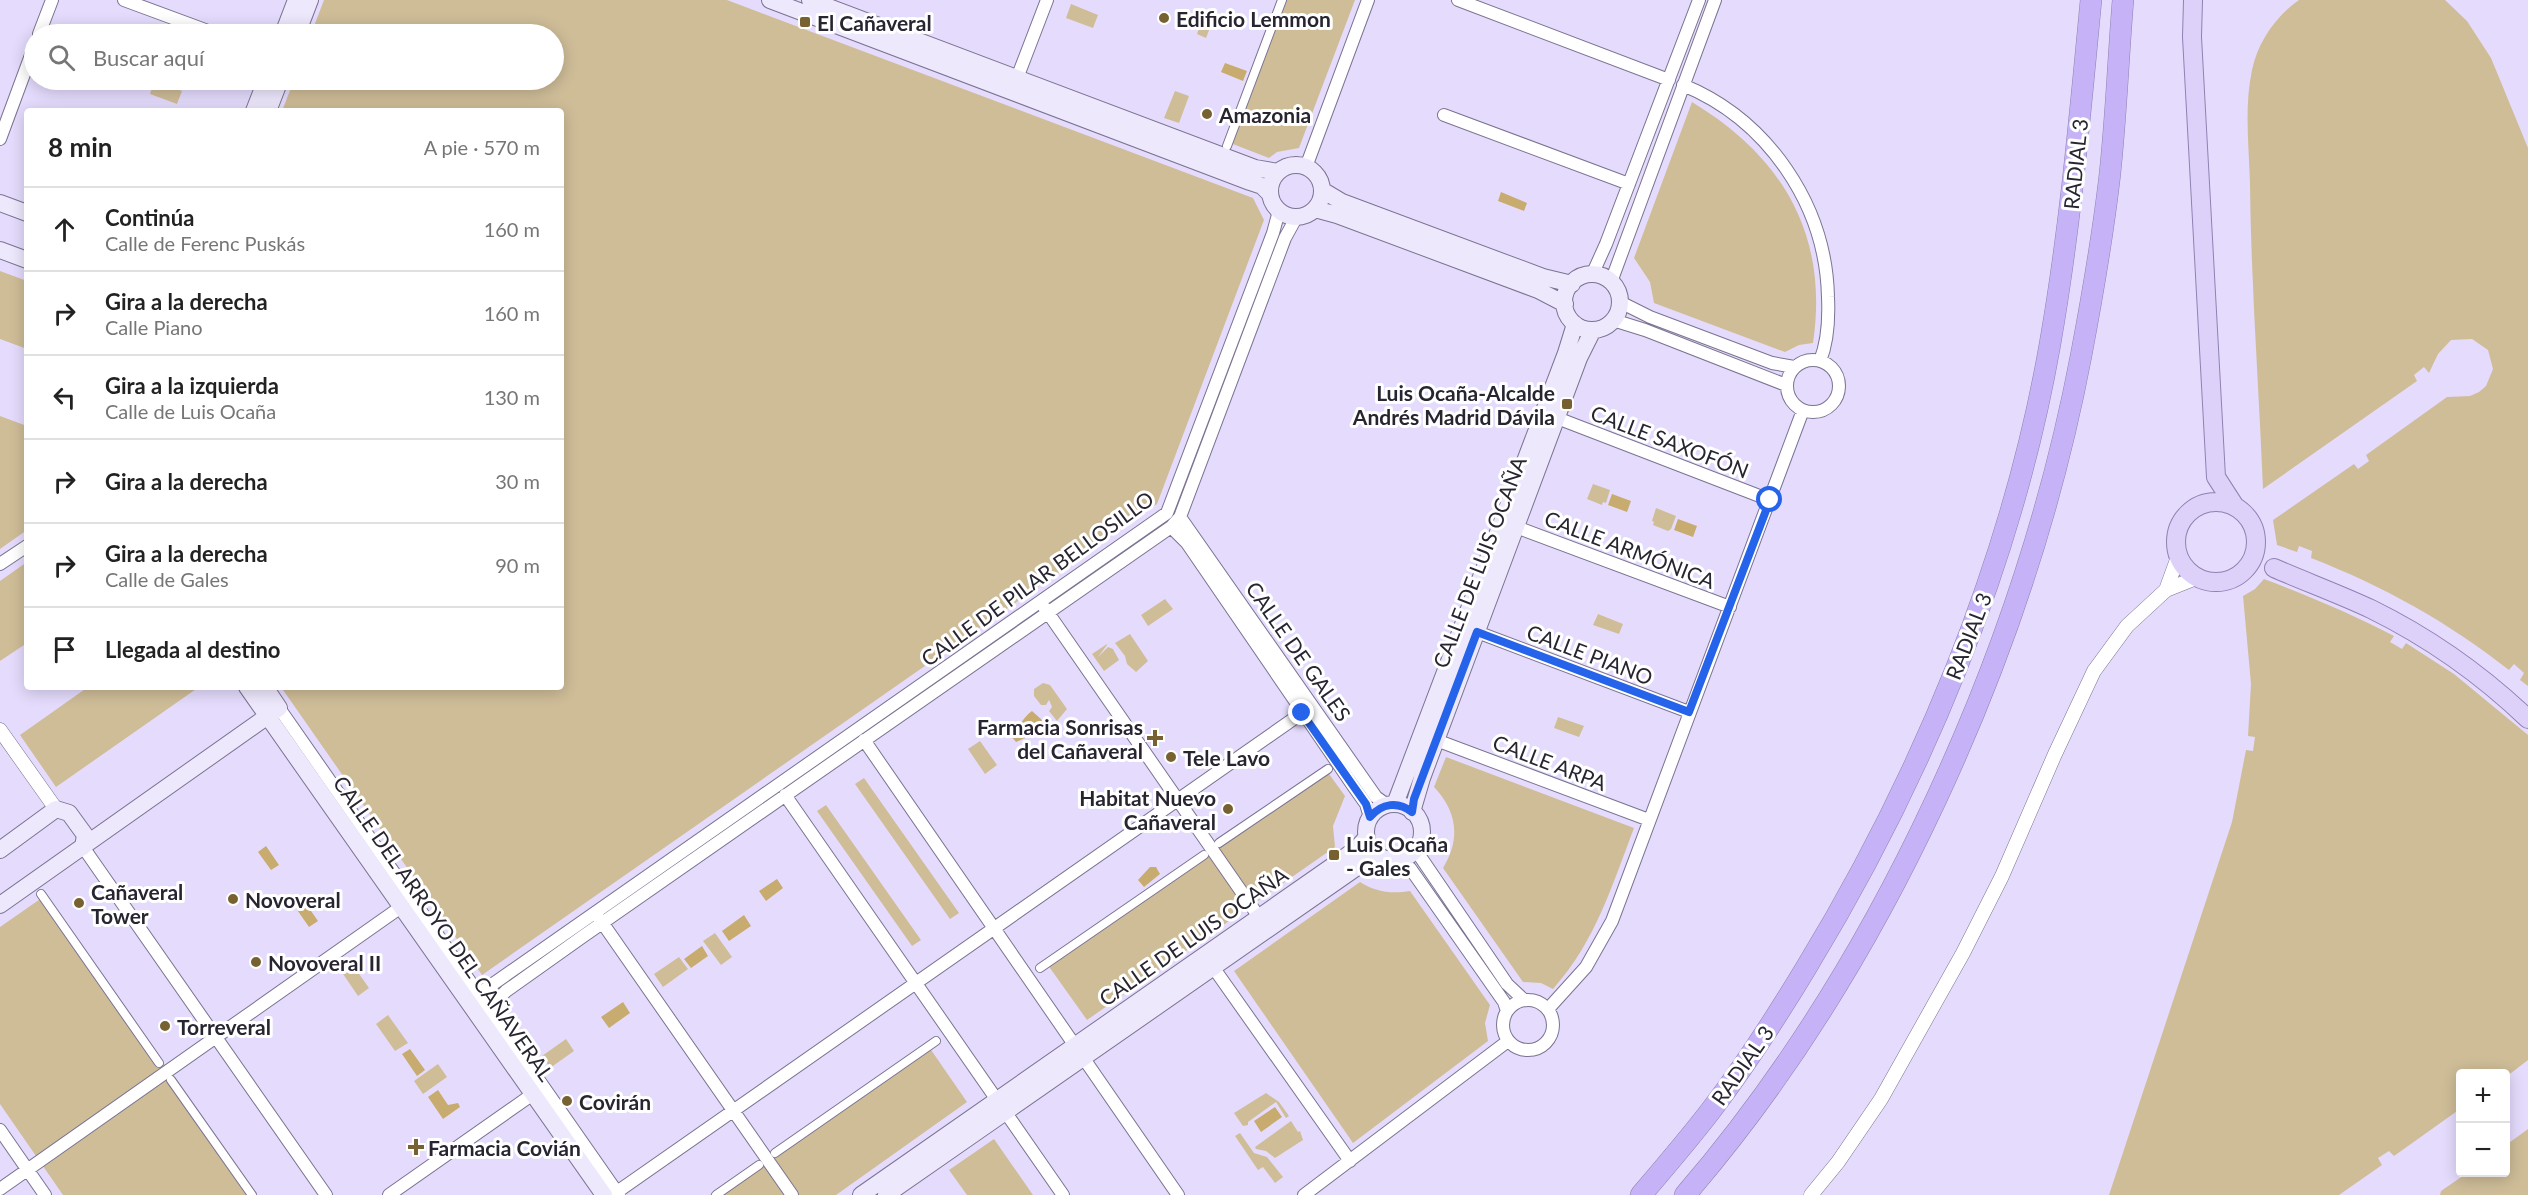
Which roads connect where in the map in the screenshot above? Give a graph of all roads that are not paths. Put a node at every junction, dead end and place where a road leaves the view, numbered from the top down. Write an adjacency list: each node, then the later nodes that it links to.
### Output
1 (52, 0): 17 (street)
2 (124, 0): 18 (street)
3 (296, 0): 19 (main road)
4 (310, 0): 20 (main road)
5 (770, 0): 16 (main road)
6 (810, 0): 24 (main road)
7 (1047, 0): 24 (street)
8 (1282, 0): 31 (street)
9 (1368, 0): 32 (street)
10 (1458, 0): 22 (street)
11 (1700, 0): 22 (street)
12 (1715, 0): 23 (street)
13 (2091, 0): 142 (highway, RADIAL 3)
14 (2123, 0): 143 (highway, RADIAL 3)
15 (2193, 0): 57 (main road)
16 (797, 5): 24 (main road)
17 (43, 24)
18 (189, 24)
19 (287, 24)
20 (301, 24)
21 (24, 74): 30 (street)
22 (1669, 80): 34 (street)
23 (1683, 85): 45 (street); 52 (street)
24 (1014, 86): 33 (main road); 36 (main road)
25 (262, 90): 27 (main road)
26 (276, 90): 28 (main road)
27 (255, 108)
28 (269, 108)
29 (1444, 115): 34 (street)
30 (0, 139)
31 (1227, 146)
32 (1306, 167): 33 (main road); 35 (main road)
33 (1278, 172): 36 (main road)
34 (1629, 184): 44 (street)
35 (1322, 190): 38 (main road); 46 (main road)
36 (1270, 194): 39 (main road)
37 (0, 203): 40 (main road)
38 (1315, 209): 41 (main road); 48 (main road)
39 (1279, 211): 41 (main road); 72 (street, CALLE DE PILAR BELLOSILLO)
40 (24, 212)
41 (1296, 218): 61 (street, CALLE DE PILAR BELLOSILLO)
42 (0, 250): 43 (main road)
43 (24, 259)
44 (1592, 275): 45 (main road); 46 (main road)
45 (1611, 282): 47 (main road)
46 (1572, 284): 48 (main road)
47 (1620, 302): 49 (main road); 53 (street)
48 (1565, 304): 50 (main road)
49 (1613, 320): 51 (main road); 54 (street)
50 (1575, 324): 51 (main road); 88 (main road, CALLE DE LUIS OCAÑA)
51 (1593, 330): 56 (main road, CALLE DE LUIS OCAÑA)
52 (1820, 361): 53 (street); 55 (street)
53 (1794, 368): 54 (street)
54 (1786, 385): 55 (street)
55 (1803, 410): 58 (street)
56 (1557, 418): 58 (street, CALLE SAXOFÓN); 63 (main road, CALLE DE LUIS OCAÑA)
57 (2216, 477): 59 (main road); 60 (main road)
58 (1770, 500): 73 (street)
59 (2199, 505): 60 (main road); 66 (main road)
60 (2234, 505): 64 (main road)
61 (1180, 517): 62 (street, CALLE DE PILAR BELLOSILLO); 88 (street, CALLE DE GALES)
62 (1171, 527): 74 (street, CALLE DE PILAR BELLOSILLO); 80 (street, CALLE DE GALES)
63 (1516, 527): 73 (street, CALLE ARMÓNICA); 75 (main road, CALLE DE LUIS OCAÑA)
64 (2257, 540): 68 (main road); 69 (main road)
65 (24, 548): 67 (street)
66 (2178, 557): 70 (main road); 71 (street)
67 (0, 564)
68 (2274, 568): 69 (main road); 81 (main road)
69 (2243, 572): 70 (main road)
70 (2196, 578): 71 (street)
71 (2166, 590): 144 (street)
72 (1040, 602): 74 (street); 105 (street, CALLE DE PILAR BELLOSILLO)
73 (1730, 607): 79 (street)
74 (1047, 613): 83 (street, CALLE DE PILAR BELLOSILLO); 87 (street)
75 (1477, 632): 79 (street, CALLE PIANO); 84 (main road, CALLE DE LUIS OCAÑA)
76 (251, 690): 78 (main road, CALLE DEL ARROYO DEL CAÑAVERAL)
77 (266, 690): 78 (main road)
78 (274, 712): 95 (main road); 103 (main road, CALLE DEL ARROYO DEL CAÑAVERAL); 110 (street, CALLE DEL ARROYO DEL CAÑAVERAL)
79 (1689, 712): 92 (street)
80 (1302, 713): 87 (street); 91 (street, CALLE DE GALES)
81 (2528, 719)
82 (0, 730): 89 (street)
83 (864, 740): 86 (street, CALLE DE PILAR BELLOSILLO); 106 (street)
84 (1436, 740): 90 (main road, CALLE DE LUIS OCAÑA); 92 (street, CALLE ARPA)
85 (1328, 769): 94 (street)
86 (785, 795): 105 (street, CALLE DE PILAR BELLOSILLO); 109 (street)
87 (1178, 800): 104 (street); 106 (street)
88 (1391, 805): 90 (main road); 91 (main road)
89 (56, 810): 95 (main road); 96 (main road)
90 (1412, 812): 97 (main road)
91 (1370, 817): 93 (main road)
92 (1649, 820): 113 (street)
93 (1366, 837): 98 (main road); 104 (main road, CALLE DE LUIS OCAÑA)
94 (1219, 843)
95 (82, 847): 102 (main road); 115 (street)
96 (0, 849)
97 (1415, 849): 100 (main road); 111 (street)
98 (1377, 854): 100 (main road); 107 (main road, CALLE DE LUIS OCAÑA)
99 (1204, 855): 108 (street)
100 (1399, 860): 114 (street)
101 (41, 894): 119 (street)
102 (0, 905)
103 (401, 907): 115 (street); 121 (main road, CALLE DEL ARROYO DEL CAÑAVERAL)
104 (1259, 917): 118 (main road, CALLE DE LUIS OCAÑA)
105 (599, 918): 110 (street); 112 (street); 123 (street)
106 (993, 928): 109 (street); 118 (street)
107 (1213, 967): 118 (main road, CALLE DE LUIS OCAÑA); 126 (street)
108 (1040, 968)
109 (915, 982): 122 (street); 123 (street)
110 (475, 990): 112 (street, CALLE DEL ARROYO DEL CAÑAVERAL)
111 (1524, 1000): 113 (street); 114 (street)
112 (488, 1009): 130 (street, CALLE DEL ARROYO DEL CAÑAVERAL)
113 (1548, 1009): 117 (street)
114 (1507, 1011): 117 (street)
115 (216, 1038): 128 (street); 133 (street)
116 (936, 1041): 125 (street)
117 (1508, 1041): 126 (street)
118 (1079, 1052): 122 (main road, CALLE DE LUIS OCAÑA); 140 (street)
119 (159, 1063)
120 (171, 1080): 132 (street)
121 (532, 1094): 130 (main road, CALLE DEL ARROYO DEL CAÑAVERAL); 134 (street)
122 (1001, 1106): 137 (main road); 138 (main road); 139 (street)
123 (734, 1111): 130 (street); 136 (street)
124 (0, 1130): 128 (street)
125 (775, 1153)
126 (1350, 1161): 141 (street)
127 (759, 1165): 135 (street)
128 (28, 1170): 129 (street); 131 (street)
129 (0, 1190)
130 (613, 1194)
131 (45, 1195)
132 (252, 1195)
133 (326, 1195)
134 (390, 1195)
135 (716, 1195)
136 (792, 1195)
137 (861, 1195)
138 (886, 1195)
139 (1063, 1195)
140 (1178, 1195)
141 (1304, 1195)
142 (1641, 1195)
143 (1684, 1195)
144 (1811, 1195)

